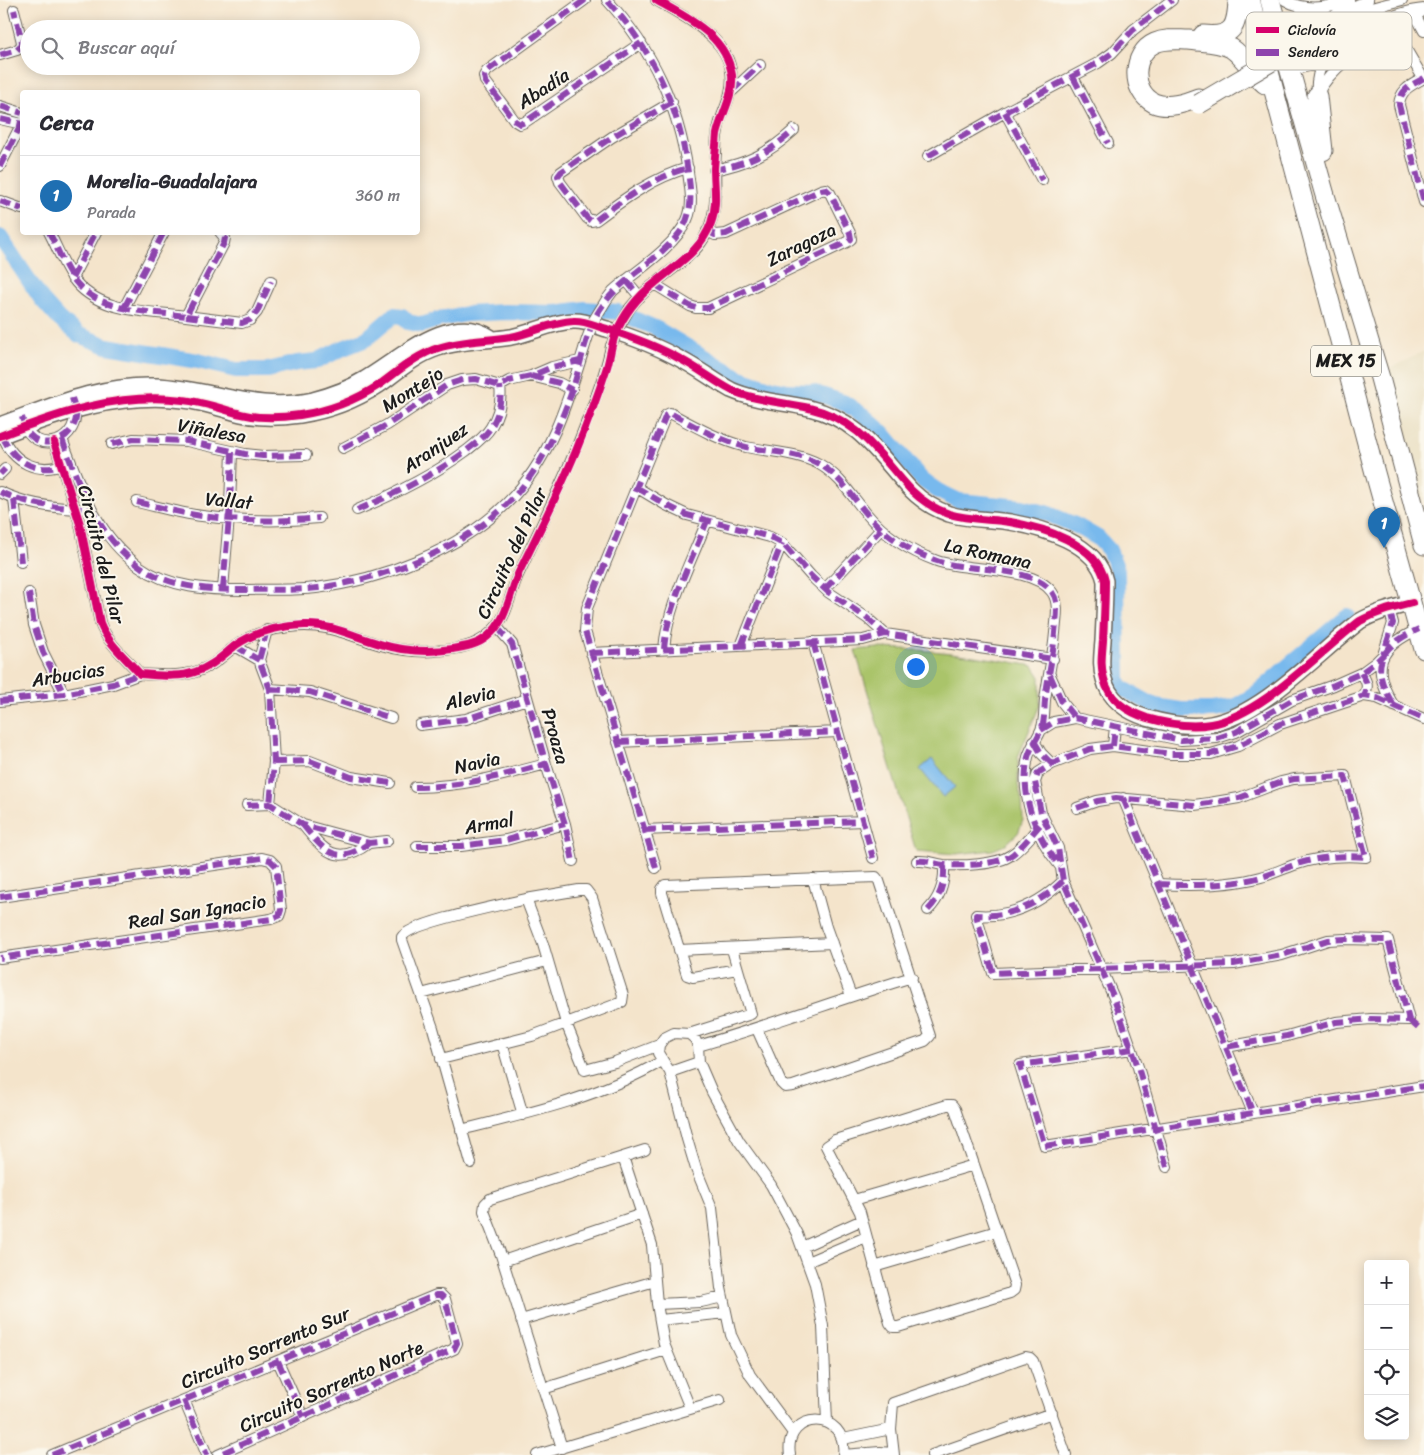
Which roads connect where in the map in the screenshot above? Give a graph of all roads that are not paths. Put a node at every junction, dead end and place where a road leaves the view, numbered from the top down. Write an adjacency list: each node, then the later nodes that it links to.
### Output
1 (585, 0): 23 (street, Abadía)
2 (607, 0): 23 (street, Circuito del Pilar)
3 (656, 0): 41 (street, Circuito del Pilar)
4 (1172, 0): 37 (street)
5 (1240, 0): 20 (highway); 43 (highway)
6 (1270, 0): 13 (highway, MEX 15)
7 (1285, 0): 11 (street)
8 (1349, 0): 16 (street)
9 (1368, 0): 17 (street)
10 (1402, 0): 18 (street)
11 (1299, 6): 14 (street); 15 (street)
12 (14, 10): 22 (street)
13 (1274, 12)
14 (1304, 12)
15 (1320, 12)
16 (1334, 12)
17 (1342, 12)
18 (1357, 12)
19 (1419, 12): 21 (street)
20 (1246, 19)
21 (1424, 32)
22 (20, 34)
23 (641, 43): 44 (street, Circuito del Pilar)
24 (20, 47): 25 (street)
25 (0, 55)
26 (1412, 58): 38 (street)
27 (1246, 62): 43 (highway)
28 (760, 66): 41 (street)
29 (1247, 70): 43 (highway, bridge)
30 (1252, 70): 39 (highway)
31 (1265, 70): 39 (highway)
32 (1269, 70): 39 (highway, MEX 15)
33 (1291, 70): 40 (highway, MEX 15)
34 (1296, 70): 40 (highway)
35 (1320, 70): 42 (street)
36 (1336, 70): 42 (street)
37 (1073, 77): 47 (street); 52 (street)
38 (1424, 78): 60 (street)
39 (1272, 82): 104 (highway, MEX 15)
40 (1297, 91): 58 (highway, MEX 15)
41 (730, 92): 56 (street, Circuito del Pilar)
42 (1317, 96): 58 (highway)
43 (1199, 101)
44 (672, 102): 55 (street, Circuito del Pilar); 55 (street)
45 (0, 106): 46 (street)
46 (20, 111)
47 (1005, 112): 53 (street); 57 (street)
48 (0, 118): 49 (street)
49 (20, 123)
50 (20, 128): 54 (street)
51 (794, 130): 56 (street)
52 (1108, 144)
53 (928, 156)
54 (0, 166)
55 (688, 168): 68 (street, Circuito del Pilar)
56 (714, 170): 62 (street, Circuito del Pilar)
57 (1042, 180)
58 (1324, 192): 99 (highway, MEX 15)
59 (0, 201): 61 (street)
60 (1424, 202)
61 (20, 208)
62 (707, 231): 70 (street, Circuito del Pilar); 70 (street, Zaragoza)
63 (50, 235): 67 (street)
64 (94, 235): 67 (street)
65 (162, 235): 72 (street)
66 (222, 235): 73 (street)
67 (72, 278): 72 (street)
68 (626, 280): 71 (street); 74 (street, Circuito del Pilar, bridge)
69 (271, 281): 73 (street)
70 (654, 284): 71 (street, Circuito del Pilar)
71 (640, 297): 106 (street, Circuito del Pilar, bridge)
72 (124, 308): 73 (street)
73 (186, 316)
74 (580, 361): 75 (street); 77 (street, Circuito del Pilar)
75 (531, 376): 76 (street); 77 (street)
76 (500, 386): 83 (street, Montejo); 93 (street, Aranjuez)
77 (572, 390): 101 (street, Circuito del Pilar)
78 (74, 404): 79 (street); 81 (street); 105 (street)
79 (23, 422): 80 (street); 81 (street)
80 (1, 432): 86 (street)
81 (58, 441): 86 (street, Circuito del Pilar)
82 (112, 444): 84 (street, Viñalesa)
83 (343, 448)
84 (232, 452): 85 (street, Viñalesa); 94 (street)
85 (306, 455)
86 (66, 464): 91 (street, Circuito del Pilar); 92 (street, Circuito del Pilar)
87 (636, 487): 96 (street); 97 (street, La Romana); 115 (street)
88 (0, 492): 89 (street)
89 (14, 499): 91 (street); 100 (street)
90 (137, 502): 94 (street, Vallat)
91 (76, 508): 92 (street); 120 (street, Circuito del Pilar)
92 (91, 509): 101 (street, Circuito del Pilar)
93 (356, 510)
94 (228, 518): 95 (street, Vallat); 101 (street)
95 (319, 518)
96 (707, 521): 98 (street); 113 (street)
97 (881, 528): 102 (street); 117 (street, La Romana)
98 (782, 543): 102 (street); 112 (street)
99 (1424, 545)
100 (21, 562)
101 (223, 589)
102 (825, 589): 109 (street)
103 (29, 593): 123 (street)
104 (1412, 603): 105 (street); 108 (highway, MEX 15)
105 (1389, 608): 116 (street)
106 (497, 627): 107 (street, Circuito del Pilar); 125 (street, Proaza)
107 (267, 630): 111 (street, Circuito del Pilar); 118 (street)
108 (1419, 630): 114 (highway, MEX 15); 116 (street)
109 (885, 634): 110 (street); 117 (street)
110 (813, 642): 112 (street); 134 (street)
111 (235, 646): 118 (street); 120 (street, Circuito del Pilar)
112 (741, 646): 113 (street)
113 (664, 649): 115 (street)
114 (1424, 649)
115 (591, 653): 136 (street)
116 (1383, 655): 119 (street); 127 (street)
117 (1053, 659): 121 (street, La Romana)
118 (259, 660): 122 (street)
119 (1361, 673): 124 (street); 132 (street)
120 (140, 674): 123 (street, Arbucias)
121 (1050, 675): 129 (street); 133 (street, La Romana)
122 (270, 689): 128 (street); 138 (street)
123 (64, 694): 126 (street, Arbucias)
124 (1364, 696): 127 (street); 137 (street)
125 (528, 699): 131 (street, Alevia); 139 (street, Proaza)
126 (0, 701)
127 (1394, 706): 130 (street)
128 (391, 718)
129 (1075, 718): 132 (street); 133 (street)
130 (1424, 719)
131 (420, 725)
132 (1115, 727): 137 (street)
133 (1041, 730): 135 (street, La Romana)
134 (838, 732): 136 (street); 148 (street)
135 (1034, 741): 140 (street); 141 (street, La Romana)
136 (618, 742): 152 (street)
137 (1113, 746): 140 (street)
138 (274, 762): 142 (street); 145 (street)
139 (546, 764): 143 (street, Navia); 149 (street, Proaza)
140 (1052, 764): 141 (street)
141 (1030, 782): 150 (street, La Romana)
142 (390, 783)
143 (415, 787)
144 (1123, 798): 147 (street); 163 (street); 163 (street)
145 (270, 804): 146 (street); 151 (street)
146 (247, 805)
147 (1077, 808)
148 (863, 821): 152 (street); 156 (street)
149 (566, 824): 155 (street, Armal); 157 (street, Proaza)
150 (1041, 824): 159 (street); 162 (street, La Romana)
151 (302, 825): 154 (street); 154 (street)
152 (644, 830): 160 (street)
153 (387, 841): 154 (street)
154 (369, 843)
155 (418, 846)
156 (873, 858)
157 (573, 860)
158 (917, 862): 159 (street)
159 (944, 865): 166 (street)
160 (656, 868)
161 (813, 879): 167 (street); 169 (street); 175 (street)
162 (1063, 881): 174 (street); 174 (street)
163 (1158, 884): 172 (street)
164 (0, 897): 170 (street, Real San Ignacio)
165 (526, 899): 171 (street); 176 (street); 179 (street)
166 (928, 910)
167 (832, 943): 168 (street); 177 (street)
168 (732, 949): 169 (street); 173 (street)
169 (679, 950): 173 (street)
170 (0, 958)
171 (547, 960): 176 (street); 179 (street)
172 (1192, 966): 174 (street); 178 (street); 186 (street)
173 (737, 969): 182 (street)
174 (1101, 970): 187 (street)
175 (912, 977): 177 (street); 181 (street)
176 (421, 994): 188 (street)
177 (851, 996): 181 (street)
178 (1409, 1020): 180 (street); 186 (street)
179 (566, 1023): 183 (street); 184 (street)
180 (1418, 1028)
181 (756, 1029): 185 (street)
182 (689, 1034): 184 (street); 185 (street)
183 (502, 1043): 188 (street); 194 (street)
184 (659, 1045): 189 (street)
185 (698, 1046): 190 (street)
186 (1226, 1047): 193 (street)
187 (1132, 1048): 195 (street); 195 (street)
188 (441, 1059): 196 (street)
189 (662, 1061): 191 (street); 194 (street)
190 (699, 1062): 191 (street); 207 (street)
191 (670, 1072): 212 (street)
192 (1424, 1086): 193 (street)
193 (1253, 1113): 195 (street)
194 (523, 1115): 196 (street)
195 (1156, 1128): 201 (street)
196 (462, 1130): 199 (street)
197 (645, 1150): 198 (street)
198 (623, 1157): 203 (street); 208 (street)
199 (471, 1163)
200 (974, 1165): 202 (street); 202 (street); 205 (street)
201 (1167, 1167)
202 (854, 1200): 204 (street)
203 (642, 1214): 208 (street); 211 (street)
204 (862, 1220): 206 (street); 207 (street)
205 (996, 1231): 210 (street); 210 (street)
206 (866, 1237): 209 (street); 210 (street)
207 (802, 1247): 209 (street)
208 (503, 1261): 215 (street)
209 (807, 1262): 226 (street)
210 (874, 1267)
211 (655, 1282): 213 (street); 215 (street)
212 (723, 1297): 213 (street); 214 (street)
213 (657, 1304): 216 (street)
214 (726, 1313): 216 (street); 228 (street)
215 (522, 1320): 220 (street)
216 (660, 1320): 218 (street)
217 (456, 1347): 219 (street, Circuito Sorrento Sur); 225 (street, Circuito Sorrento Norte)
218 (666, 1350): 220 (street); 223 (street)
219 (278, 1361): 221 (street, Circuito Sorrento Sur); 225 (street)
220 (543, 1389): 230 (street)
221 (184, 1400): 232 (street, Circuito Sorrento Sur); 233 (street)
222 (720, 1400): 223 (street)
223 (690, 1408): 230 (street)
224 (1052, 1413): 227 (street); 238 (street); 239 (street)
225 (303, 1417): 234 (street, Circuito Sorrento Norte)
226 (828, 1422): 228 (street); 229 (street)
227 (892, 1429): 229 (street); 231 (street)
228 (793, 1433): 236 (street)
229 (843, 1439): 237 (street)
230 (562, 1448): 235 (street)
231 (894, 1454): 237 (street)
232 (52, 1455)
233 (207, 1455)
234 (218, 1455)
235 (537, 1455)
236 (790, 1455)
237 (843, 1455)
238 (932, 1455)
239 (1066, 1455)

